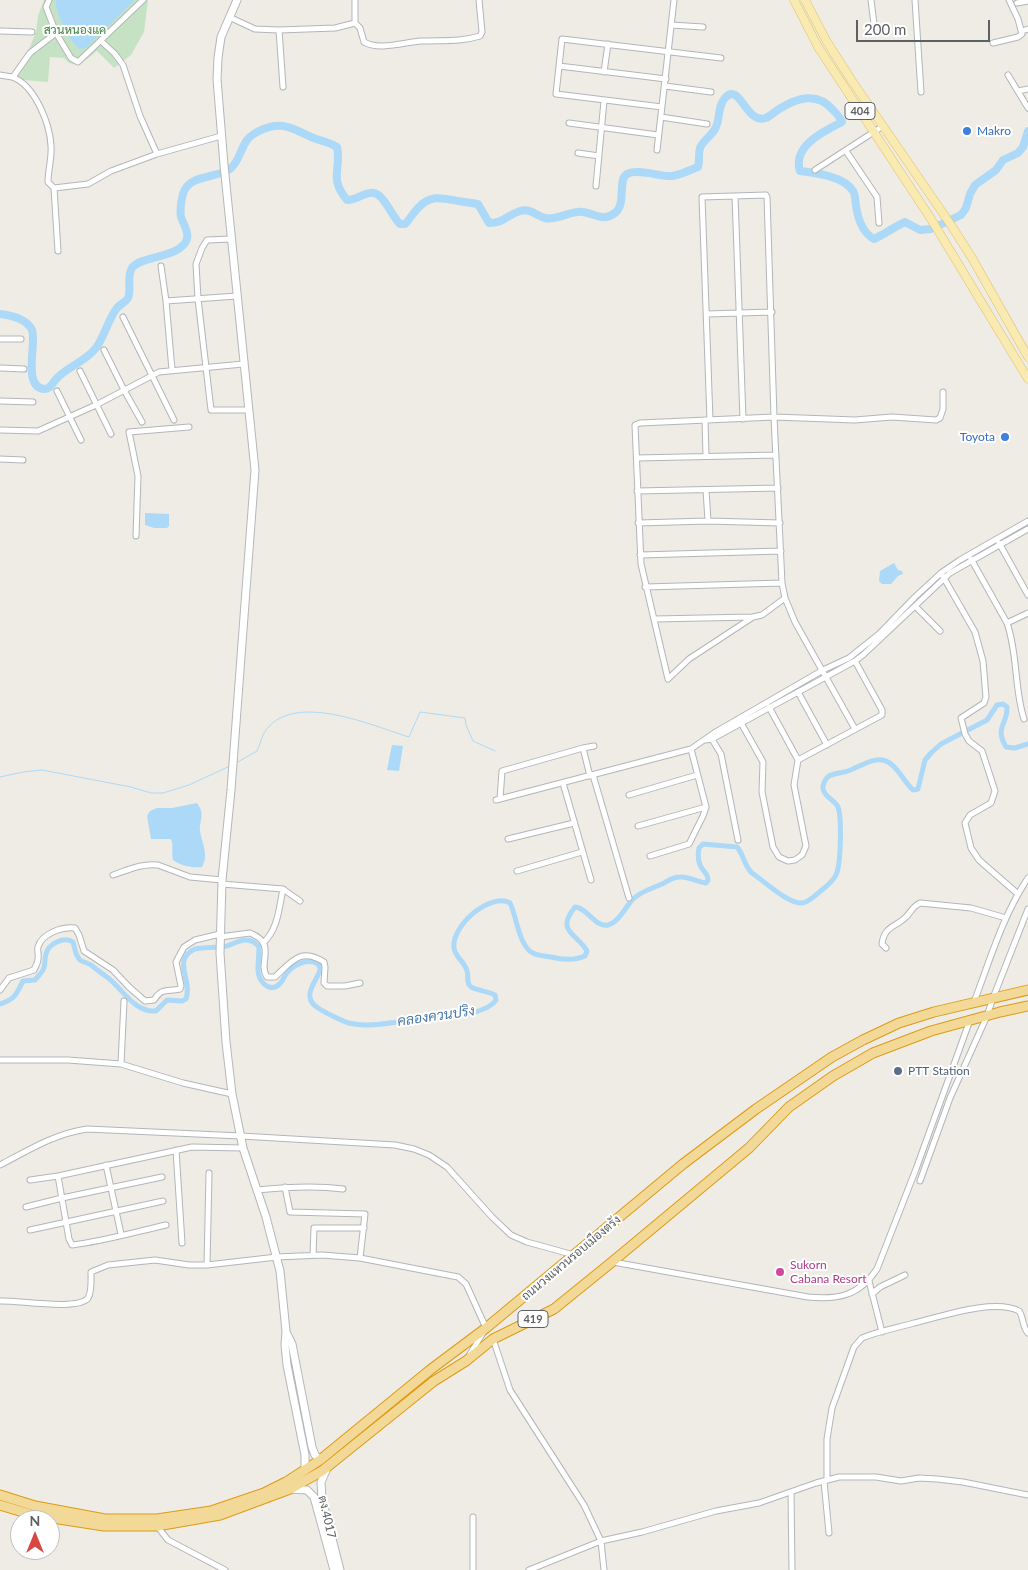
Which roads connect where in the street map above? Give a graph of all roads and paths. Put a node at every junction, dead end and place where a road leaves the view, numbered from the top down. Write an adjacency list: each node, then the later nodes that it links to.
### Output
1 (49, 0): 22 (street)
2 (143, 0): 23 (street)
3 (237, 0): 14 (street)
4 (355, 0): 15 (street)
5 (479, 0): 15 (street)
6 (674, 0): 17 (street)
7 (794, 0): 48 (main road, 404)
8 (805, 0): 46 (main road, 404)
9 (871, 0): 16 (street)
10 (915, 0): 39 (street)
11 (1009, 0): 24 (street)
12 (1028, 1): 13 (street)
13 (1017, 3)
14 (229, 17): 20 (street); 50 (street)
15 (355, 23): 20 (street)
16 (874, 24)
17 (672, 25): 18 (street); 26 (street)
18 (703, 27)
19 (0, 30): 21 (street)
20 (279, 30): 35 (street)
21 (32, 32)
22 (56, 33): 23 (street); 32 (street)
23 (101, 41): 54 (street)
24 (993, 43)
25 (608, 44): 26 (street); 28 (street); 29 (street)
26 (669, 51): 27 (street); 33 (street)
27 (722, 58)
28 (559, 66): 29 (street); 40 (street)
29 (604, 72): 33 (street)
30 (1008, 74): 37 (street)
31 (0, 75): 32 (street)
32 (12, 77): 58 (street)
33 (666, 79): 34 (street)
34 (664, 86): 38 (street); 41 (street)
35 (283, 87)
36 (1028, 89): 37 (street)
37 (1018, 91): 42 (street)
38 (711, 92)
39 (922, 92)
40 (604, 101): 41 (street); 47 (street)
41 (662, 107): 43 (street)
42 (1028, 108)
43 (661, 117): 45 (street); 49 (street)
44 (569, 123): 47 (street)
45 (707, 124)
46 (883, 126): 48 (street); 74 (main road, 404)
47 (602, 128): 49 (street); 55 (street)
48 (874, 132): 52 (street); 82 (main road, 404)
49 (658, 135): 51 (street)
50 (221, 136): 54 (street); 61 (street)
51 (657, 150)
52 (846, 151): 56 (street); 60 (street)
53 (578, 152): 55 (street)
54 (157, 154): 58 (street)
55 (599, 156): 57 (street)
56 (814, 170)
57 (596, 186)
58 (54, 188): 62 (street)
59 (735, 196): 67 (street); 68 (street); 69 (street)
60 (879, 223)
61 (232, 238): 64 (street); 65 (street)
62 (58, 251)
63 (161, 266): 66 (street)
64 (237, 296): 65 (street); 75 (street)
65 (198, 299): 66 (street); 77 (street)
66 (166, 301): 79 (street)
67 (772, 312): 68 (street); 91 (street)
68 (738, 313): 69 (street); 92 (street)
69 (707, 314): 94 (street)
70 (123, 317): 81 (street)
71 (0, 339): 72 (street)
72 (21, 339)
73 (104, 350): 83 (street)
74 (1028, 357)
75 (244, 364): 77 (street); 89 (street)
76 (0, 368): 78 (street)
77 (206, 368): 79 (street); 89 (street)
78 (24, 369)
79 (172, 370): 81 (street)
80 (80, 371): 88 (street)
81 (152, 376): 83 (street); 93 (street)
82 (1028, 379)
83 (124, 390): 88 (street); 95 (street)
84 (57, 391): 90 (street)
85 (943, 392): 91 (street)
86 (0, 401): 87 (street)
87 (34, 402)
88 (96, 404): 90 (street); 98 (street)
89 (248, 410): 160 (street)
90 (68, 417): 97 (street); 99 (street)
91 (774, 417): 92 (street); 100 (street)
92 (743, 418): 94 (street)
93 (174, 420)
94 (707, 420): 101 (street); 102 (street)
95 (142, 422)
96 (189, 427): 113 (street)
97 (0, 430)
98 (111, 434)
99 (81, 440)
100 (776, 454): 101 (street); 105 (street)
101 (706, 456): 102 (street)
102 (636, 458): 107 (street)
103 (0, 459): 104 (street)
104 (24, 460)
105 (778, 488): 106 (street); 111 (street)
106 (706, 490): 107 (street); 108 (street)
107 (637, 491): 110 (street)
108 (708, 521): 110 (street); 111 (street)
109 (1026, 522): 112 (street); 114 (street)
110 (638, 523): 118 (street)
111 (780, 523): 116 (street)
112 (1028, 530): 115 (street)
113 (136, 536)
114 (996, 539): 115 (street); 117 (street)
115 (1000, 545): 119 (street); 123 (street)
116 (781, 551): 118 (street); 121 (street)
117 (969, 554): 119 (street); 120 (street)
118 (640, 555): 122 (street)
119 (972, 560): 120 (street); 129 (street)
120 (942, 576): 125 (street); 132 (street); 162 (street)
121 (782, 583): 122 (street); 124 (street)
122 (645, 587): 128 (street)
123 (1028, 595)
124 (785, 598): 127 (street); 132 (street)
125 (915, 606): 130 (street); 131 (street)
126 (1028, 613): 129 (street)
127 (754, 617): 128 (street); 128 (street)
128 (654, 619)
129 (1007, 623): 136 (street)
130 (940, 632)
131 (855, 661): 133 (street); 138 (street)
132 (823, 670): 133 (street); 139 (street)
133 (826, 676): 134 (street); 138 (street)
134 (798, 692): 135 (street); 140 (street)
135 (769, 707): 137 (street); 144 (street)
136 (1024, 720)
137 (741, 723): 139 (street); 144 (street)
138 (855, 729): 140 (street)
139 (709, 738): 143 (street); 153 (street)
140 (827, 745): 144 (street)
141 (594, 746): 142 (street)
142 (582, 748): 145 (street); 147 (street)
143 (691, 749): 145 (street); 146 (street)
144 (798, 760)
145 (592, 775): 147 (street); 163 (street)
146 (698, 775): 148 (street); 149 (street)
147 (563, 783): 150 (street)
148 (630, 795)
149 (706, 807): 151 (street); 155 (street)
150 (574, 823): 152 (street); 154 (street)
151 (638, 826)
152 (508, 839)
153 (738, 840)
154 (582, 852): 156 (street); 159 (street)
155 (650, 856)
156 (517, 871)
157 (112, 875): 160 (street)
158 (1028, 878): 162 (street)
159 (591, 880)
160 (222, 882): 161 (street); 167 (street)
161 (283, 889): 164 (street); 168 (street)
162 (1018, 894): 166 (street)
163 (629, 898)
164 (300, 901)
165 (1028, 909): 173 (street)
166 (1006, 918): 169 (street); 175 (street)
167 (220, 936): 168 (street); 171 (street); 181 (street)
168 (263, 943): 170 (street)
169 (886, 948)
170 (360, 983)
171 (0, 990)
172 (1028, 990): 173 (highway, ถนนวงแหวนรอบเมืองตรัง / 419)
173 (993, 998): 175 (highway, ถนนวงแหวนรอบเมืองตรัง / 419); 177 (street)
174 (124, 1001): 180 (street)
175 (974, 1002): 207 (highway, ถนนวงแหวนรอบเมืองตรัง / 419)
176 (1028, 1006): 177 (highway, ถนนวงแหวนรอบเมืองตรัง / 419)
177 (987, 1016): 178 (highway, ถนนวงแหวนรอบเมืองตรัง / 419); 191 (street)
178 (970, 1020): 210 (highway, ถนนวงแหวนรอบเมืองตรัง / 419); 213 (street)
179 (0, 1060): 180 (street)
180 (121, 1064): 181 (street)
181 (232, 1094): 182 (street)
182 (241, 1136): 183 (street); 185 (street); 207 (street)
183 (243, 1148): 184 (street); 195 (street)
184 (176, 1150): 186 (street); 205 (street)
185 (0, 1165)
186 (106, 1165): 188 (street); 192 (street)
187 (209, 1173): 211 (street)
188 (58, 1176): 190 (street); 196 (street)
189 (162, 1177): 192 (street)
190 (30, 1180)
191 (920, 1181)
192 (111, 1187): 196 (street); 199 (street)
193 (285, 1187): 194 (street); 195 (street); 202 (street)
194 (343, 1188)
195 (257, 1190): 208 (street)
196 (62, 1198): 198 (street); 200 (street)
197 (163, 1201): 199 (street)
198 (26, 1207)
199 (115, 1212): 200 (street); 204 (street)
200 (66, 1222): 203 (street); 204 (street)
201 (166, 1225): 204 (street)
202 (364, 1228): 206 (street); 209 (street)
203 (30, 1230)
204 (121, 1234)
205 (182, 1243)
206 (313, 1255): 208 (street); 209 (street)
207 (574, 1255): 216 (highway, ถนนวงแหวนรอบเมืองตรัง / 419)
208 (277, 1258): 211 (street); 217 (street)
209 (360, 1258): 216 (street)
210 (612, 1262): 213 (street); 220 (highway, ถนนวงแหวนรอบเมืองตรัง / 419)
211 (207, 1265): 215 (street)
212 (905, 1275): 214 (street)
213 (869, 1281): 214 (street)
214 (872, 1294): 218 (street)
215 (0, 1301)
216 (486, 1328): 221 (street); 222 (highway, ถนนวงแหวนรอบเมืองตรัง / 419)
217 (286, 1331): 222 (street); 224 (street)
218 (882, 1332): 219 (street); 225 (street)
219 (1028, 1333)
220 (493, 1339): 221 (highway, ถนนวงแหวนรอบเมืองตรัง / 419); 234 (street)
221 (466, 1361): 223 (highway, ถนนวงแหวนรอบเมืองตรัง / 419)
222 (320, 1460): 224 (highway, ถนนวงแหวนรอบเมืองตรัง / 419)
223 (328, 1466): 226 (highway, ถนนวงแหวนรอบเมืองตรัง / 419); 237 (street, ตง.4017)
224 (305, 1470): 228 (highway, ถนนวงแหวนรอบเมืองตรัง / 419)
225 (826, 1480): 227 (street); 229 (street); 233 (street)
226 (290, 1489): 232 (highway, ถนนวงแหวนรอบเมืองตรัง / 419); 236 (street, ตง.4017)
227 (791, 1492): 234 (street); 241 (street)
228 (0, 1495)
229 (1028, 1495)
230 (0, 1505): 232 (highway, ถนนวงแหวนรอบเมืองตรัง / 419)
231 (473, 1517): 238 (street)
232 (157, 1526): 235 (street)
233 (829, 1533)
234 (601, 1542): 239 (street); 240 (street)
235 (224, 1570)
236 (334, 1570)
237 (340, 1570)
238 (473, 1570)
239 (529, 1570)
240 (604, 1570)
241 (792, 1570)

